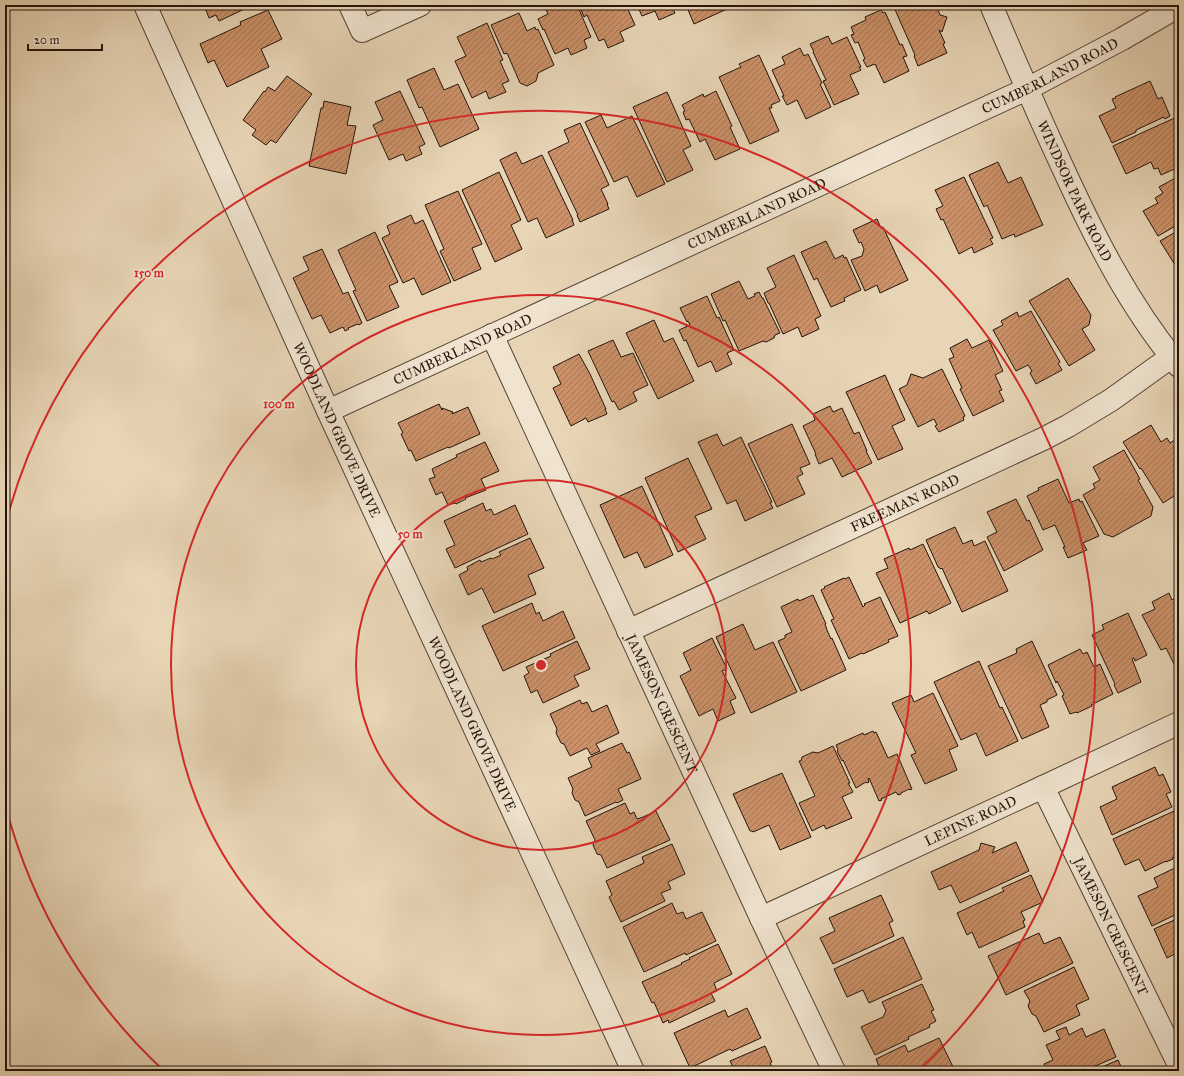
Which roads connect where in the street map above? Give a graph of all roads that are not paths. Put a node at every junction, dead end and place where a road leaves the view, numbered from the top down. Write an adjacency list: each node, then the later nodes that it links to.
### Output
1 (145, 5): 9 (street, WOODLAND GROVE DRIVE)
2 (350, 5): 3 (street)
3 (420, 5)
4 (991, 5): 6 (street, WINDSOR PARK ROAD)
5 (1179, 6): 6 (street, CUMBERLAND ROAD)
6 (1027, 89): 7 (street, CUMBERLAND ROAD); 8 (street, WINDSOR PARK ROAD)
7 (492, 335): 9 (street, CUMBERLAND ROAD); 10 (street, JAMESON CRESCENT)
8 (1175, 361): 10 (street, FREEMAN ROAD)
9 (328, 411): 15 (street, WOODLAND GROVE DRIVE)
10 (628, 631): 13 (street, JAMESON CRESCENT)
11 (1179, 723): 12 (street, LEPINE ROAD)
12 (1044, 787): 13 (street, LEPINE ROAD); 14 (street, JAMESON CRESCENT)
13 (761, 918): 16 (street, JAMESON CRESCENT)
14 (1179, 1066)
15 (633, 1071)
16 (834, 1071)

